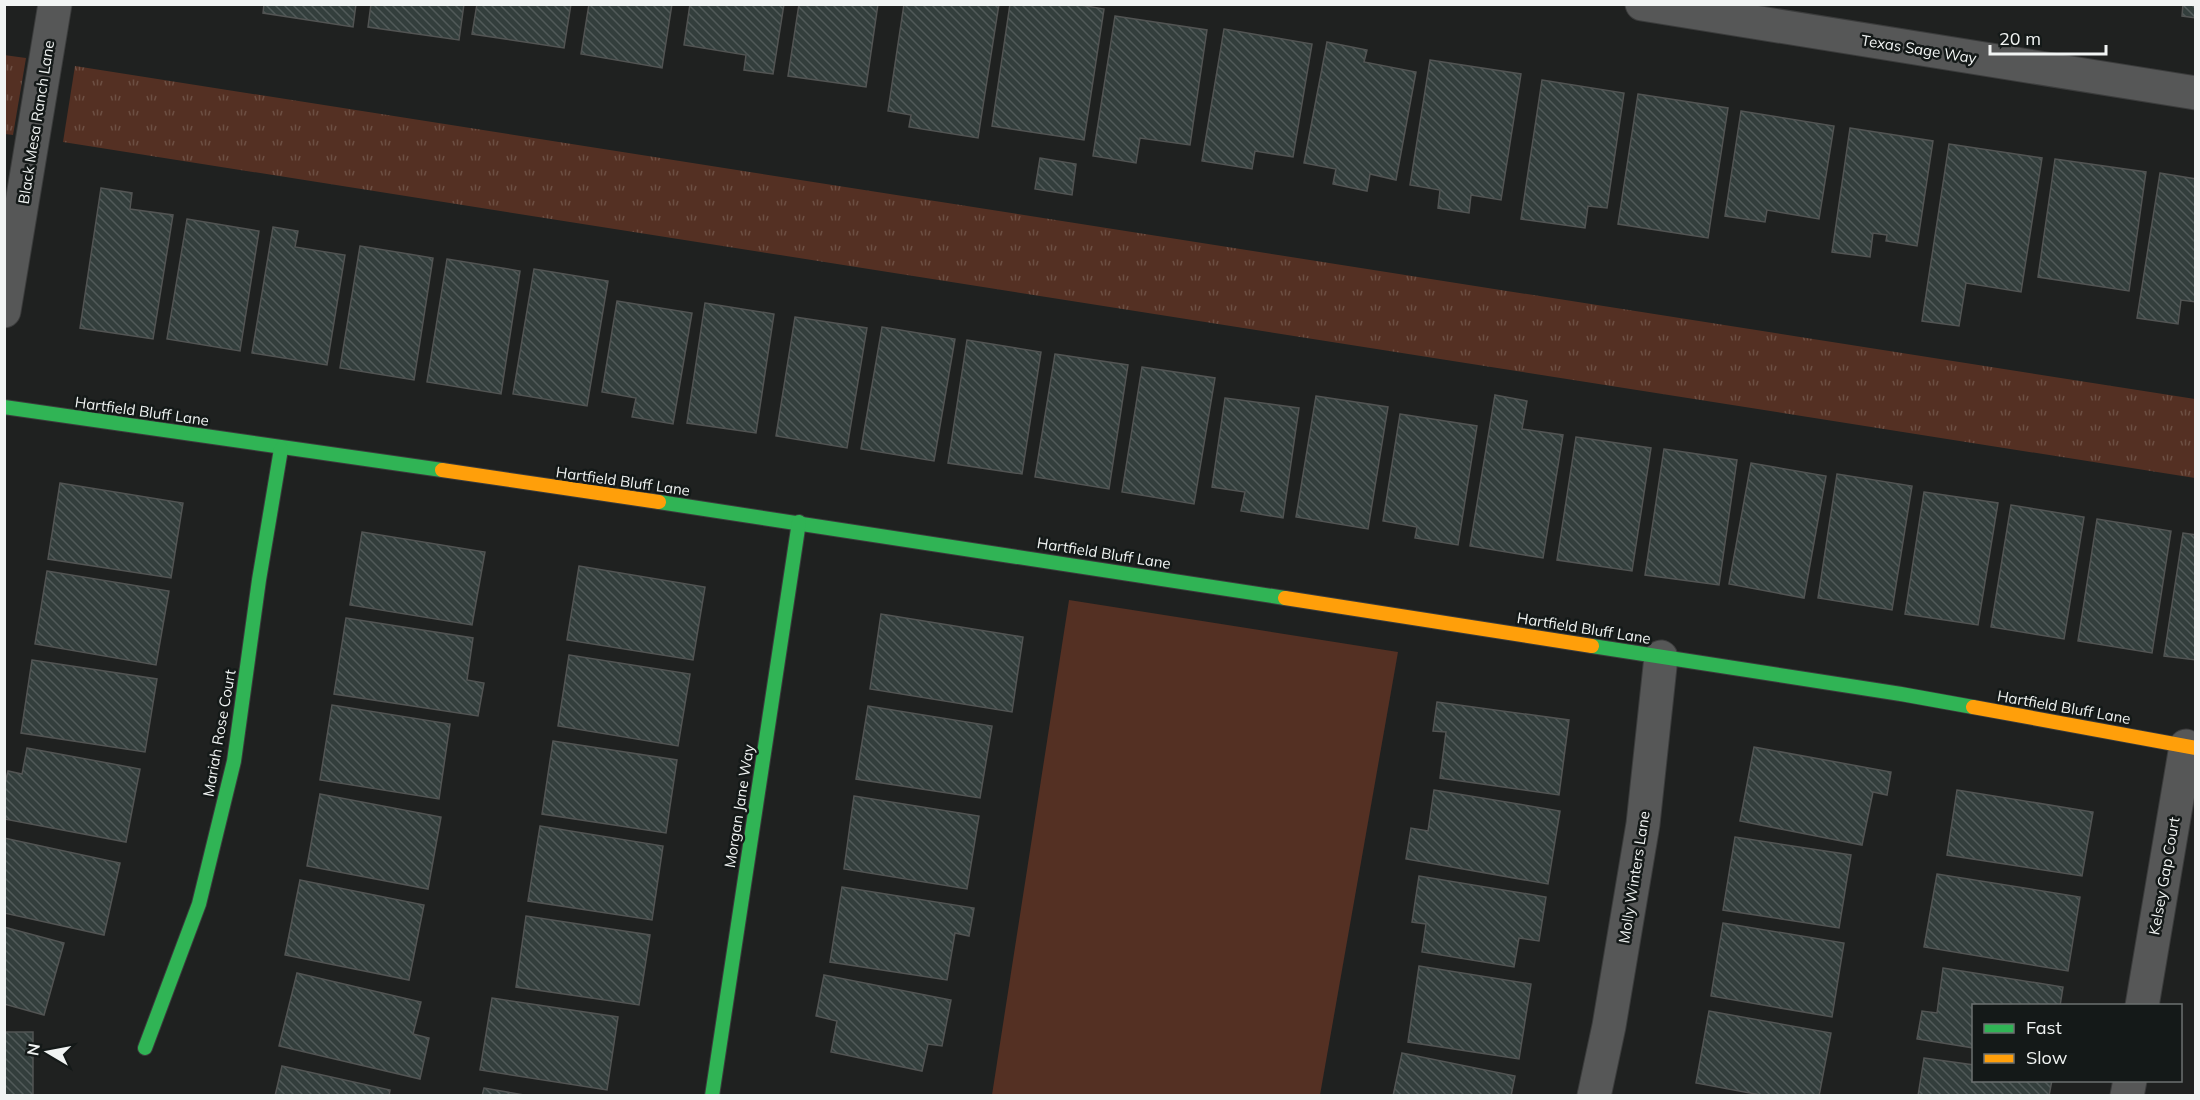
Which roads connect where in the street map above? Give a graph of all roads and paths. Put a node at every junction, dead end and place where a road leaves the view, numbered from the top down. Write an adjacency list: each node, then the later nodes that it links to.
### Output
1 (55, 4): 4 (street, Black Mesa Ranch Lane)
2 (1642, 4): 3 (street, Texas Sage Way)
3 (2196, 93)
4 (4, 311)
5 (4, 407): 6 (street, Hartfield Bluff Lane)
6 (281, 448): 7 (street, Hartfield Bluff Lane); 11 (street, Mariah Rose Court)
7 (799, 522): 8 (street, Hartfield Bluff Lane); 12 (street, Morgan Jane Way)
8 (1661, 657): 9 (street, Hartfield Bluff Lane); 13 (street, Molly Winters Lane)
9 (2191, 747): 10 (street, Kelsey Gap Court)
10 (2142, 1004)
11 (144, 1048)
12 (712, 1095)
13 (1594, 1095)

